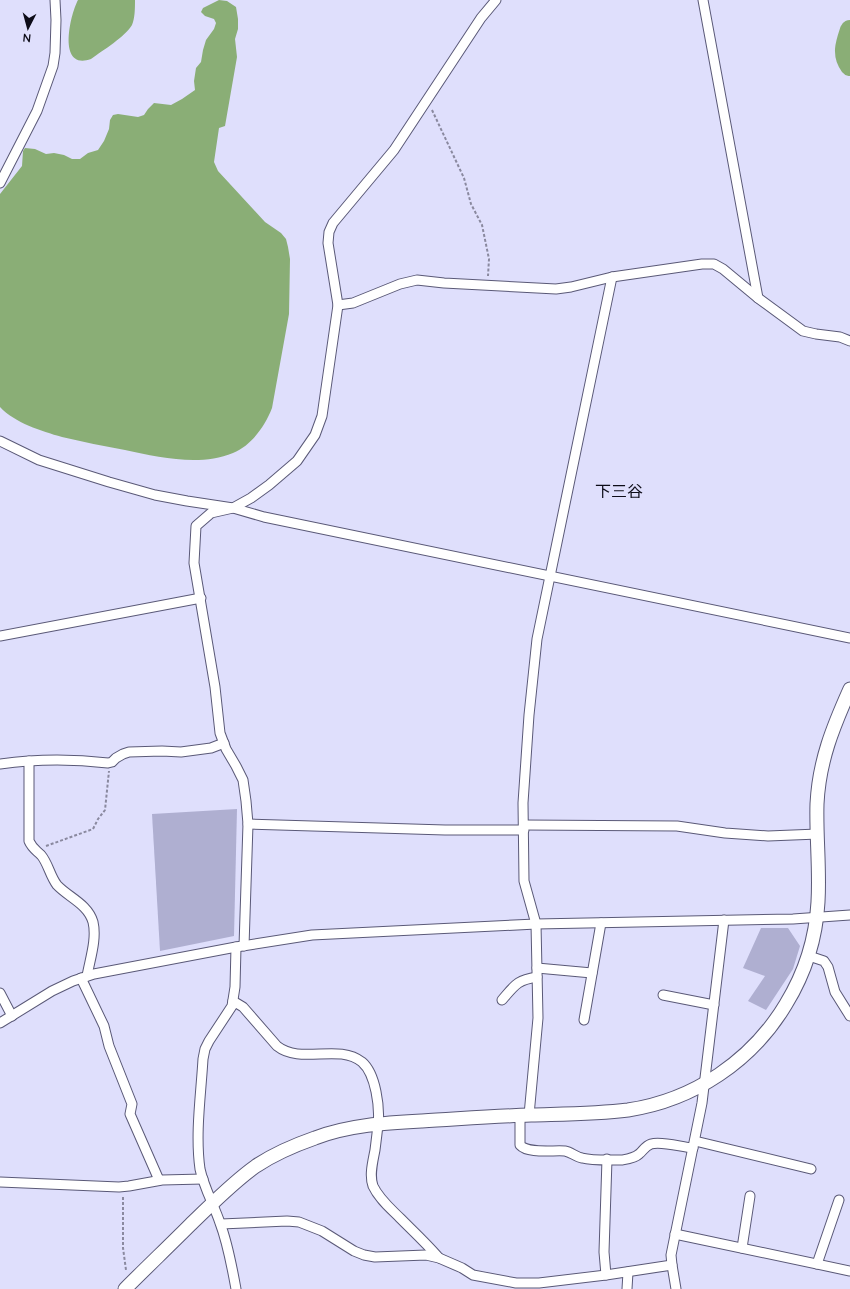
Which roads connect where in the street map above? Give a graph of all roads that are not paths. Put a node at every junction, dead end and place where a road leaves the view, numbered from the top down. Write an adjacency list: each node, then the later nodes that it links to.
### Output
1 (56, 0): 4 (street)
2 (496, 0): 7 (street)
3 (703, 0): 6 (street)
4 (0, 183)
5 (612, 277): 6 (street); 7 (street); 11 (street)
6 (758, 298): 8 (street)
7 (338, 305): 10 (street)
8 (850, 341)
9 (0, 441): 10 (street)
10 (233, 508): 11 (street); 12 (street)
11 (549, 576): 14 (street); 20 (street)
12 (201, 598): 13 (street); 16 (street)
13 (0, 636)
14 (850, 638)
15 (850, 689): 21 (street)
16 (224, 743): 17 (street); 19 (street)
17 (29, 761): 18 (street); 31 (street)
18 (0, 764)
19 (248, 824): 20 (street); 27 (street)
20 (524, 828): 21 (street); 26 (street)
21 (818, 834): 23 (street)
22 (850, 916): 23 (street)
23 (817, 918): 24 (street); 28 (street)
24 (724, 920): 25 (street); 36 (street)
25 (601, 923): 26 (street); 30 (street)
26 (536, 924): 27 (street); 29 (street)
27 (240, 946): 31 (street); 35 (street)
28 (809, 956): 38 (street); 41 (street)
29 (537, 972): 30 (street); 34 (street); 42 (street)
30 (592, 973): 39 (street)
31 (84, 977): 37 (street); 48 (street)
32 (0, 993): 37 (street)
33 (663, 995): 36 (street)
34 (502, 1000)
35 (233, 1001): 43 (street); 47 (street)
36 (714, 1006): 41 (street)
37 (12, 1016): 40 (street)
38 (850, 1016)
39 (584, 1020)
40 (0, 1023)
41 (705, 1084): 42 (street); 44 (street)
42 (525, 1115): 43 (street); 45 (street)
43 (378, 1124): 52 (street); 56 (street)
44 (694, 1145): 45 (street); 46 (street); 54 (street)
45 (607, 1159): 61 (street)
46 (811, 1169)
47 (203, 1179): 48 (street); 52 (street)
48 (159, 1180): 49 (street)
49 (0, 1182)
50 (750, 1196): 55 (street)
51 (839, 1200): 57 (street)
52 (212, 1203): 53 (street); 63 (street)
53 (221, 1224): 56 (street); 64 (street)
54 (675, 1234): 55 (street); 58 (street)
55 (742, 1248): 57 (street)
56 (439, 1258): 62 (street)
57 (817, 1264): 59 (street)
58 (672, 1265): 60 (street); 66 (street)
59 (850, 1271)
60 (628, 1272): 61 (street); 65 (street)
61 (606, 1275): 62 (street)
62 (530, 1286)
63 (127, 1287)
64 (236, 1289)
65 (627, 1289)
66 (676, 1289)

